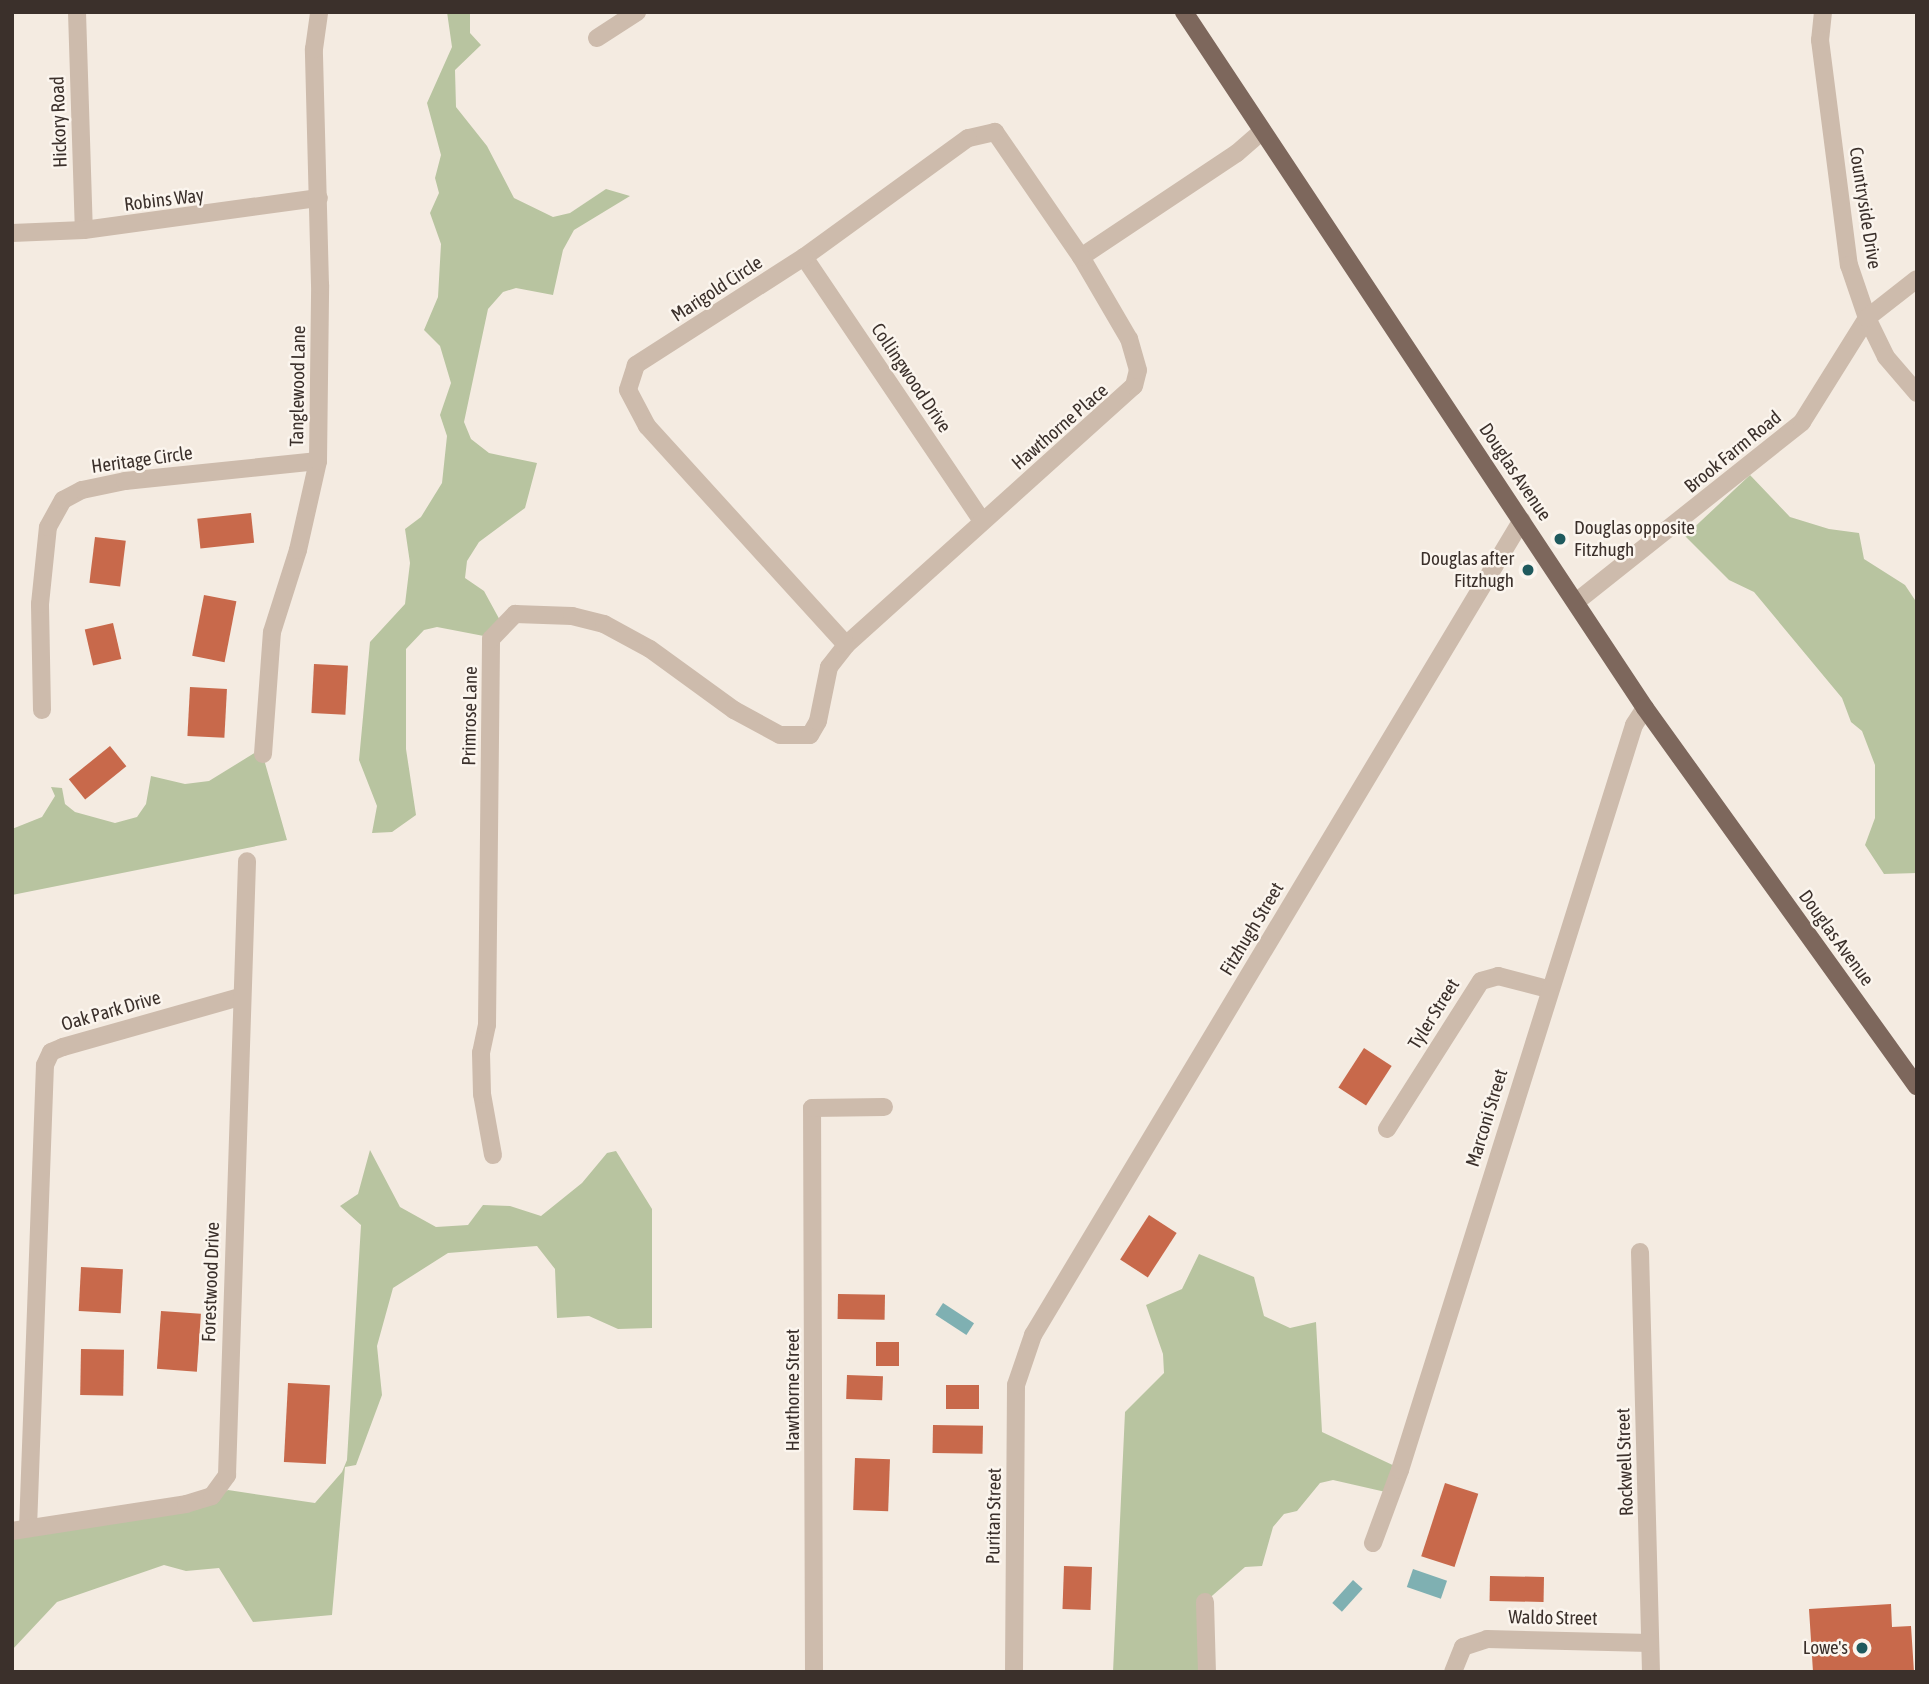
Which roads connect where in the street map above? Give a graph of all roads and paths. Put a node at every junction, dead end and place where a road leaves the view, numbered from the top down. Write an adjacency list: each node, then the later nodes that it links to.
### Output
1 (77, 12): 9 (street, Hickory Road)
2 (319, 12): 8 (street, Tanglewood Lane)
3 (637, 12): 6 (street)
4 (1184, 12): 7 (main road, Douglas Avenue)
5 (1823, 12): 14 (street, Countryside Drive)
6 (597, 38)
7 (1261, 132): 12 (street); 17 (main road, Douglas Avenue)
8 (319, 198): 9 (street, Robins Way); 16 (street, Tanglewood Lane)
9 (85, 230): 10 (street, Robins Way)
10 (12, 233)
11 (804, 257): 12 (street, Marigold Circle); 18 (street, Collingwood Drive); 20 (street, Marigold Circle)
12 (1081, 257): 18 (street, Hawthorne Place)
13 (1917, 279): 14 (street, Brook Farm Road)
14 (1867, 318): 15 (street, Countryside Drive); 19 (street, Brook Farm Road)
15 (1917, 393)
16 (318, 461): 22 (street, Heritage Circle); 24 (street, Tanglewood Lane)
17 (1522, 520): 19 (main road, Douglas Avenue); 33 (street, Fitzhugh Street)
18 (982, 521): 20 (street, Hawthorne Place)
19 (1576, 602): 21 (main road, Douglas Avenue)
20 (846, 645): 23 (street, Hawthorne Place)
21 (1645, 708): 26 (street, Marconi Street); 28 (main road, Douglas Avenue)
22 (42, 710)
23 (810, 734): 31 (street, Primrose Lane)
24 (263, 754)
25 (247, 861): 27 (street, Forestwood Drive)
26 (1548, 989): 30 (street, Tyler Street); 35 (street, Marconi Street)
27 (240, 997): 34 (street, Oak Park Drive); 34 (street, Forestwood Drive)
28 (1917, 1086)
29 (884, 1107): 38 (street, Hawthorne Street)
30 (1387, 1129)
31 (493, 1155)
32 (1640, 1252): 37 (street, Rockwell Street)
33 (1022, 1362): 39 (street, Puritan Street)
34 (20, 1530)
35 (1373, 1543)
36 (1205, 1602): 40 (street)
37 (1650, 1643): 41 (street, Waldo Street); 42 (street, Rockwell Street)
38 (814, 1672)
39 (1014, 1672)
40 (1207, 1672)
41 (1453, 1672)
42 (1651, 1672)

